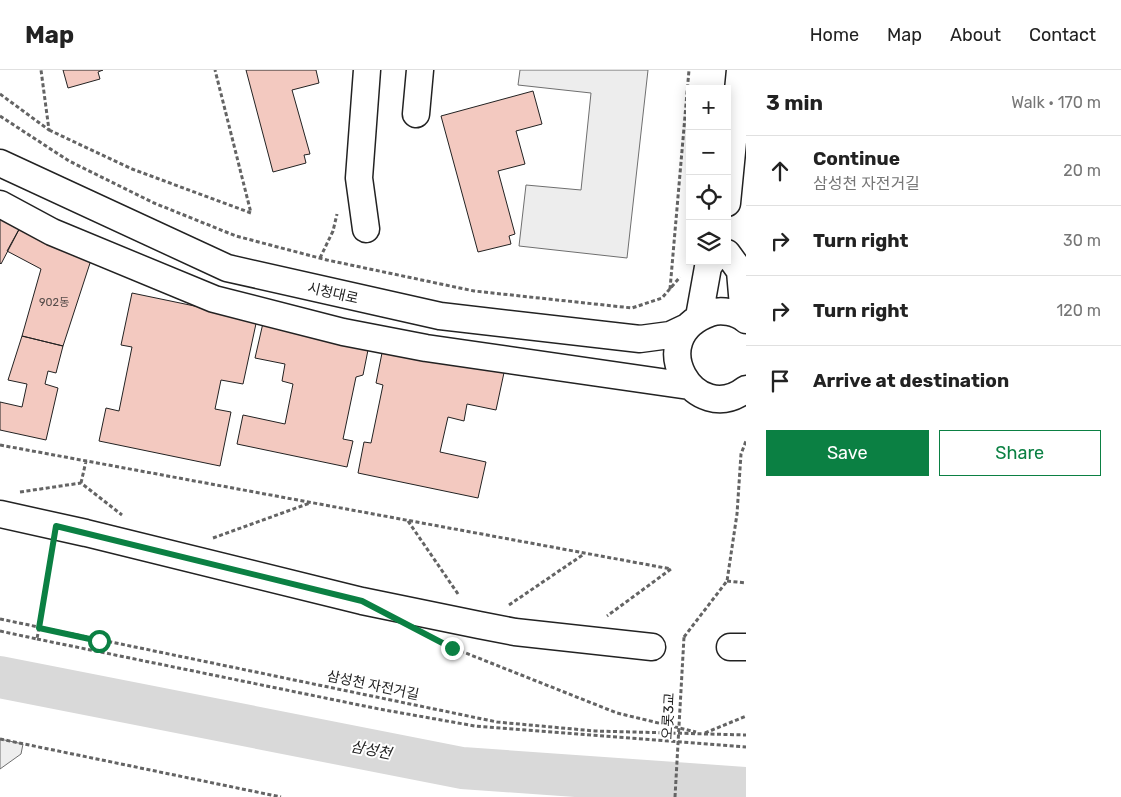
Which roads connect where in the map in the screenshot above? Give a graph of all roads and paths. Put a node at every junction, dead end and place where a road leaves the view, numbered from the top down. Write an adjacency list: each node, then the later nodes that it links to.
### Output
1 (41, 70): 9 (path)
2 (215, 70): 9 (path)
3 (367, 70): 13 (street)
4 (420, 70): 8 (street)
5 (689, 70): 16 (path)
6 (740, 70): 11 (street)
7 (0, 94): 9 (path)
8 (416, 114)
9 (49, 130)
10 (0, 163): 18 (street, 시청대로)
11 (730, 175)
12 (0, 204): 19 (street)
13 (366, 229)
14 (731, 259): 17 (street)
15 (709, 265): 18 (street)
16 (670, 289)
17 (745, 319): 18 (street, 시청대로)
18 (693, 322): 19 (street)
19 (689, 386): 20 (street)
20 (746, 390)
21 (746, 441): 33 (path)
22 (0, 445): 23 (path)
23 (86, 461): 24 (path); 26 (path)
24 (81, 483): 25 (path); 28 (path)
25 (18, 492)
26 (311, 503): 29 (path); 31 (path)
27 (0, 514): 30 (street)
28 (126, 518)
29 (407, 521): 32 (path); 36 (path)
30 (56, 526): 36 (street); 37 (path)
31 (208, 540)
32 (584, 554): 36 (path); 39 (path)
33 (727, 581): 34 (path); 49 (path, 오롯3교, bridge)
34 (746, 583)
35 (0, 620): 37 (path, 삼성천 자전거길)
36 (479, 625): 39 (street)
37 (39, 628): 40 (path); 44 (path, 삼성천 자전거길)
38 (0, 631): 40 (path)
39 (579, 637): 42 (street)
40 (36, 639): 47 (path)
41 (443, 644): 44 (path)
42 (652, 646)
43 (746, 716): 44 (path)
44 (703, 734): 45 (path, 삼성천 자전거길)
45 (746, 735)
46 (0, 739): 48 (path)
47 (746, 746)
48 (281, 797)
49 (674, 797)

